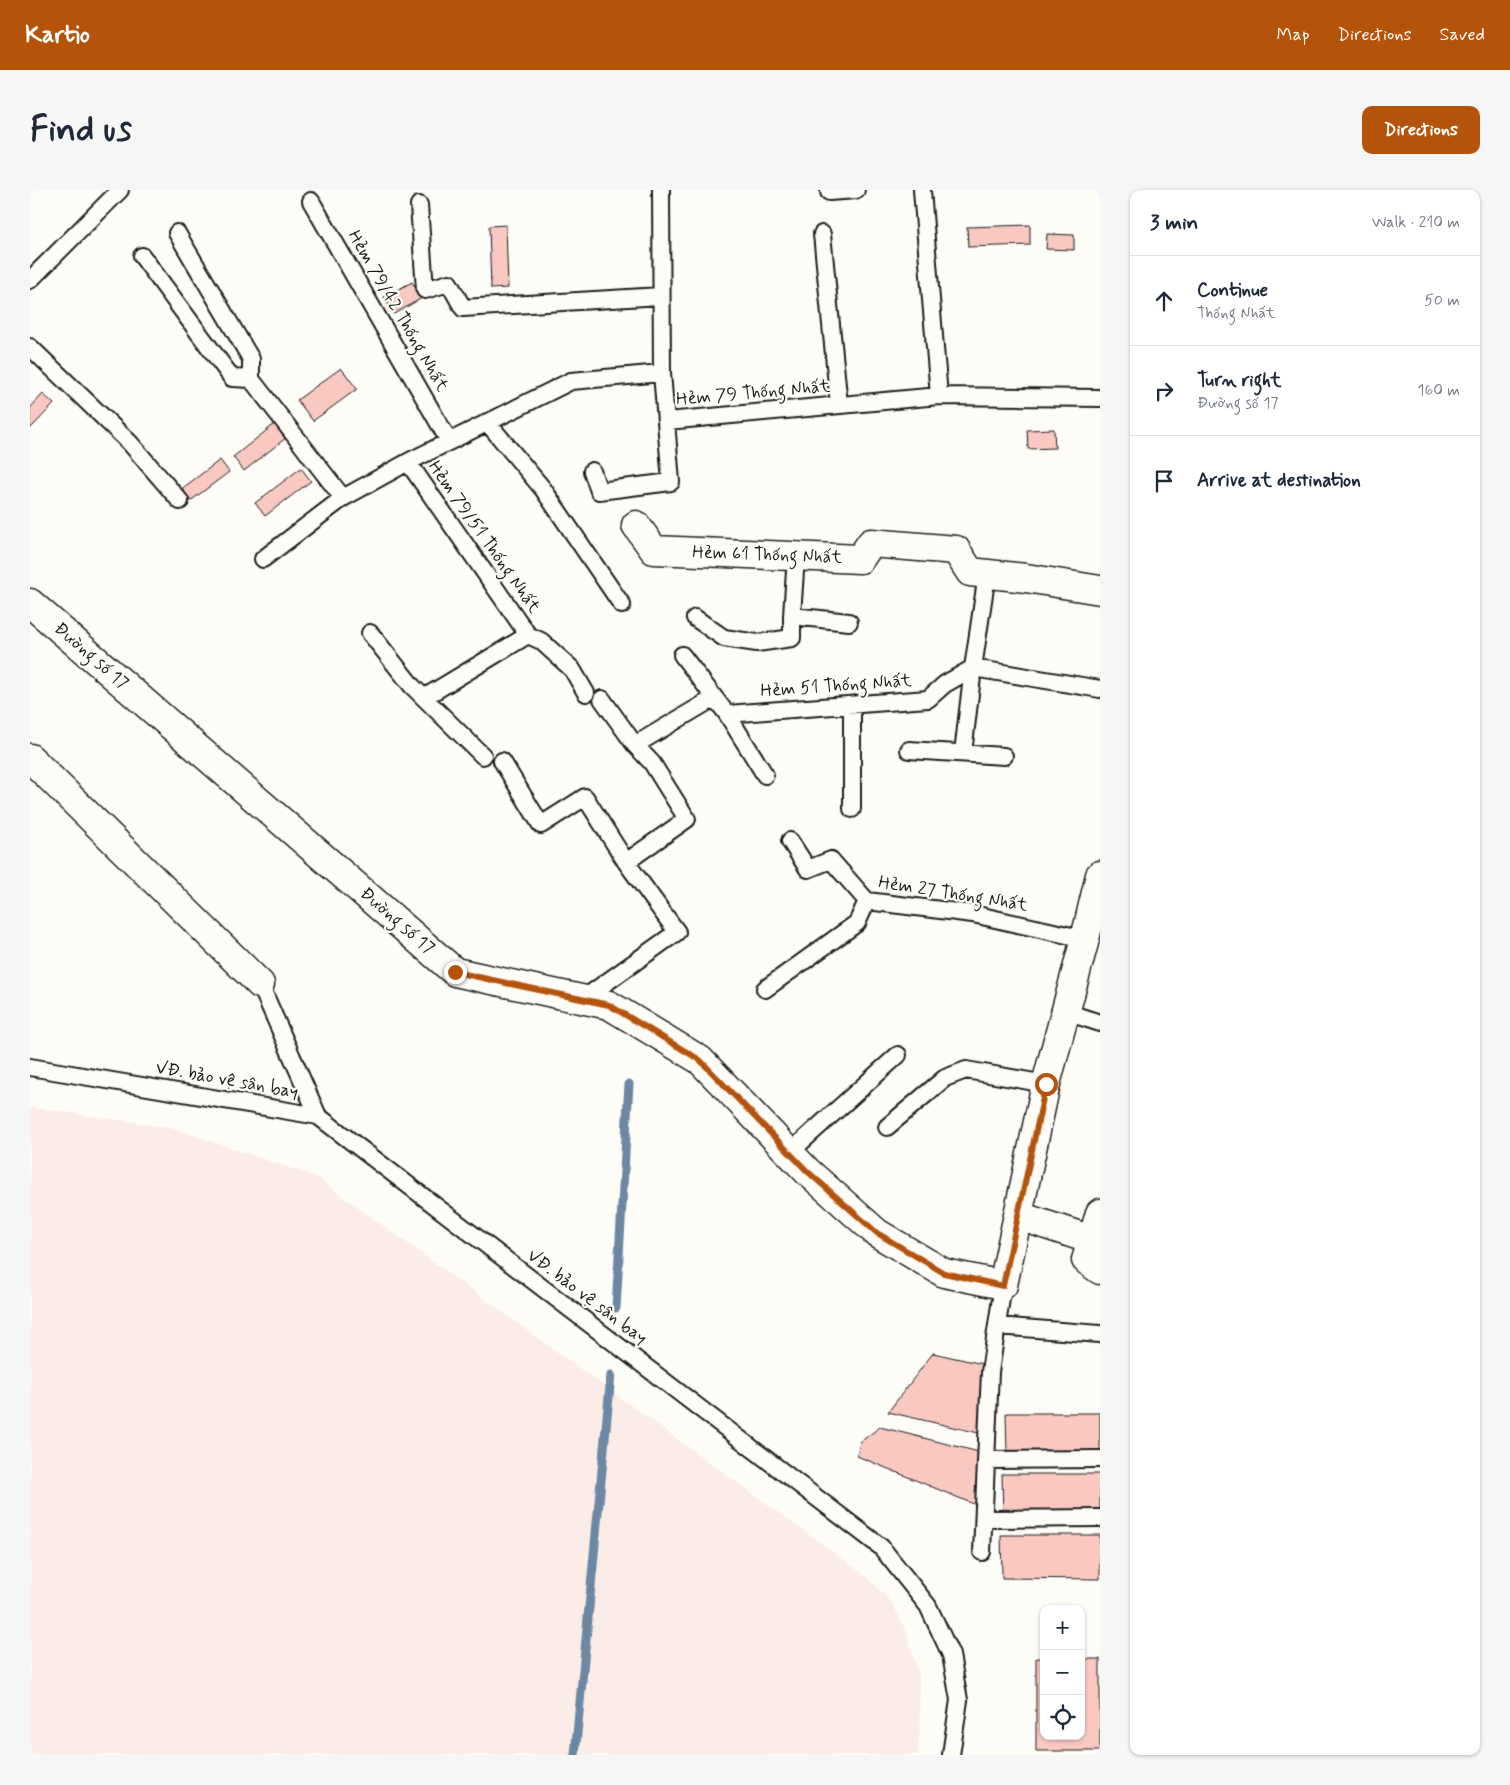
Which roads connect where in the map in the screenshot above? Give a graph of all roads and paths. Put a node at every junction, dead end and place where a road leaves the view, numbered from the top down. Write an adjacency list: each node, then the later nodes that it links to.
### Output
1 (120, 190): 11 (lane)
2 (661, 190): 12 (lane)
3 (856, 190): 5 (lane)
4 (922, 190): 16 (lane)
5 (829, 192)
6 (311, 201): 21 (lane, Hẻm 79/42 Thống Nhất)
7 (419, 205): 12 (lane)
8 (177, 233): 15 (lane)
9 (822, 234): 18 (lane)
10 (142, 256): 15 (lane)
11 (30, 280)
12 (662, 296): 14 (lane)
13 (30, 347): 25 (lane)
14 (662, 373): 19 (lane, Hẻm 79 Thống Nhất); 20 (lane, Hẻm 79 Thống Nhất)
15 (251, 379): 24 (lane)
16 (939, 396): 17 (lane, Hẻm 79 Thống Nhất); 18 (lane, Hẻm 79 Thống Nhất)
17 (1100, 398)
18 (839, 405): 19 (lane, Hẻm 79 Thống Nhất)
19 (666, 421): 23 (lane)
20 (488, 422): 21 (lane, Hẻm 79 Thống Nhất); 32 (lane)
21 (450, 442): 22 (lane, Hẻm 79 Thống Nhất)
22 (408, 462): 24 (lane, Hẻm 79 Thống Nhất); 37 (lane, Hẻm 79/51 Thống Nhất)
23 (592, 471)
24 (343, 498): 28 (lane, Hẻm 79 Thống Nhất)
25 (180, 501)
26 (636, 525): 27 (street, Hẻm 61 Thống Nhất)
27 (796, 556): 29 (street, Hẻm 61 Thống Nhất); 33 (lane)
28 (263, 559)
29 (987, 574): 30 (street, Hẻm 61 Thống Nhất); 39 (lane)
30 (1100, 590)
31 (30, 603): 63 (street, Đường số 17)
32 (622, 605)
33 (792, 616): 34 (lane); 35 (lane)
34 (695, 618)
35 (849, 622)
36 (370, 633): 42 (lane)
37 (528, 635): 41 (lane, Hẻm 79/51 Thống Nhất); 42 (lane, Hẻm 79/51 Thống Nhất)
38 (682, 656): 44 (lane)
39 (973, 668): 40 (lane); 45 (lane, Hẻm 51 Thống Nhất); 49 (lane)
40 (1100, 688)
41 (586, 693)
42 (425, 697): 50 (lane)
43 (602, 698): 47 (lane)
44 (714, 698): 46 (lane); 47 (lane)
45 (852, 705): 46 (lane, Hẻm 51 Thống Nhất); 55 (lane)
46 (727, 714): 54 (lane)
47 (635, 745): 57 (lane)
48 (909, 750): 49 (lane)
49 (963, 753): 51 (lane)
50 (483, 756)
51 (1004, 756)
52 (30, 758): 61 (street)
53 (502, 761): 57 (lane)
54 (765, 776)
55 (852, 809)
56 (790, 841): 59 (lane, Hẻm 27 Thống Nhất)
57 (626, 862): 63 (lane)
58 (1100, 874): 60 (street)
59 (867, 900): 60 (lane, Hẻm 27 Thống Nhất); 62 (lane)
60 (1085, 939): 64 (street)
61 (260, 984): 69 (lane)
62 (765, 989)
63 (583, 999): 71 (street, Đường số 17)
64 (1066, 1012): 65 (lane); 68 (street)
65 (1100, 1023)
66 (898, 1055): 71 (lane)
67 (30, 1067): 69 (lane, VĐ. bảo vệ sân bay)
68 (1046, 1084): 70 (lane); 73 (street)
69 (318, 1116): 84 (lane, VĐ. bảo vệ sân bay)
70 (887, 1127)
71 (789, 1154): 76 (street, Đường số 17)
72 (1100, 1213): 74 (street)
73 (1019, 1216): 74 (street); 76 (street)
74 (1092, 1240): 75 (street)
75 (1100, 1270)
76 (1003, 1286): 77 (lane)
77 (997, 1326): 78 (lane); 80 (lane)
78 (1100, 1334)
79 (1100, 1459): 80 (lane)
80 (986, 1460): 82 (lane)
81 (1100, 1518): 82 (lane)
82 (984, 1519): 83 (lane)
83 (982, 1552)
84 (951, 1755)

